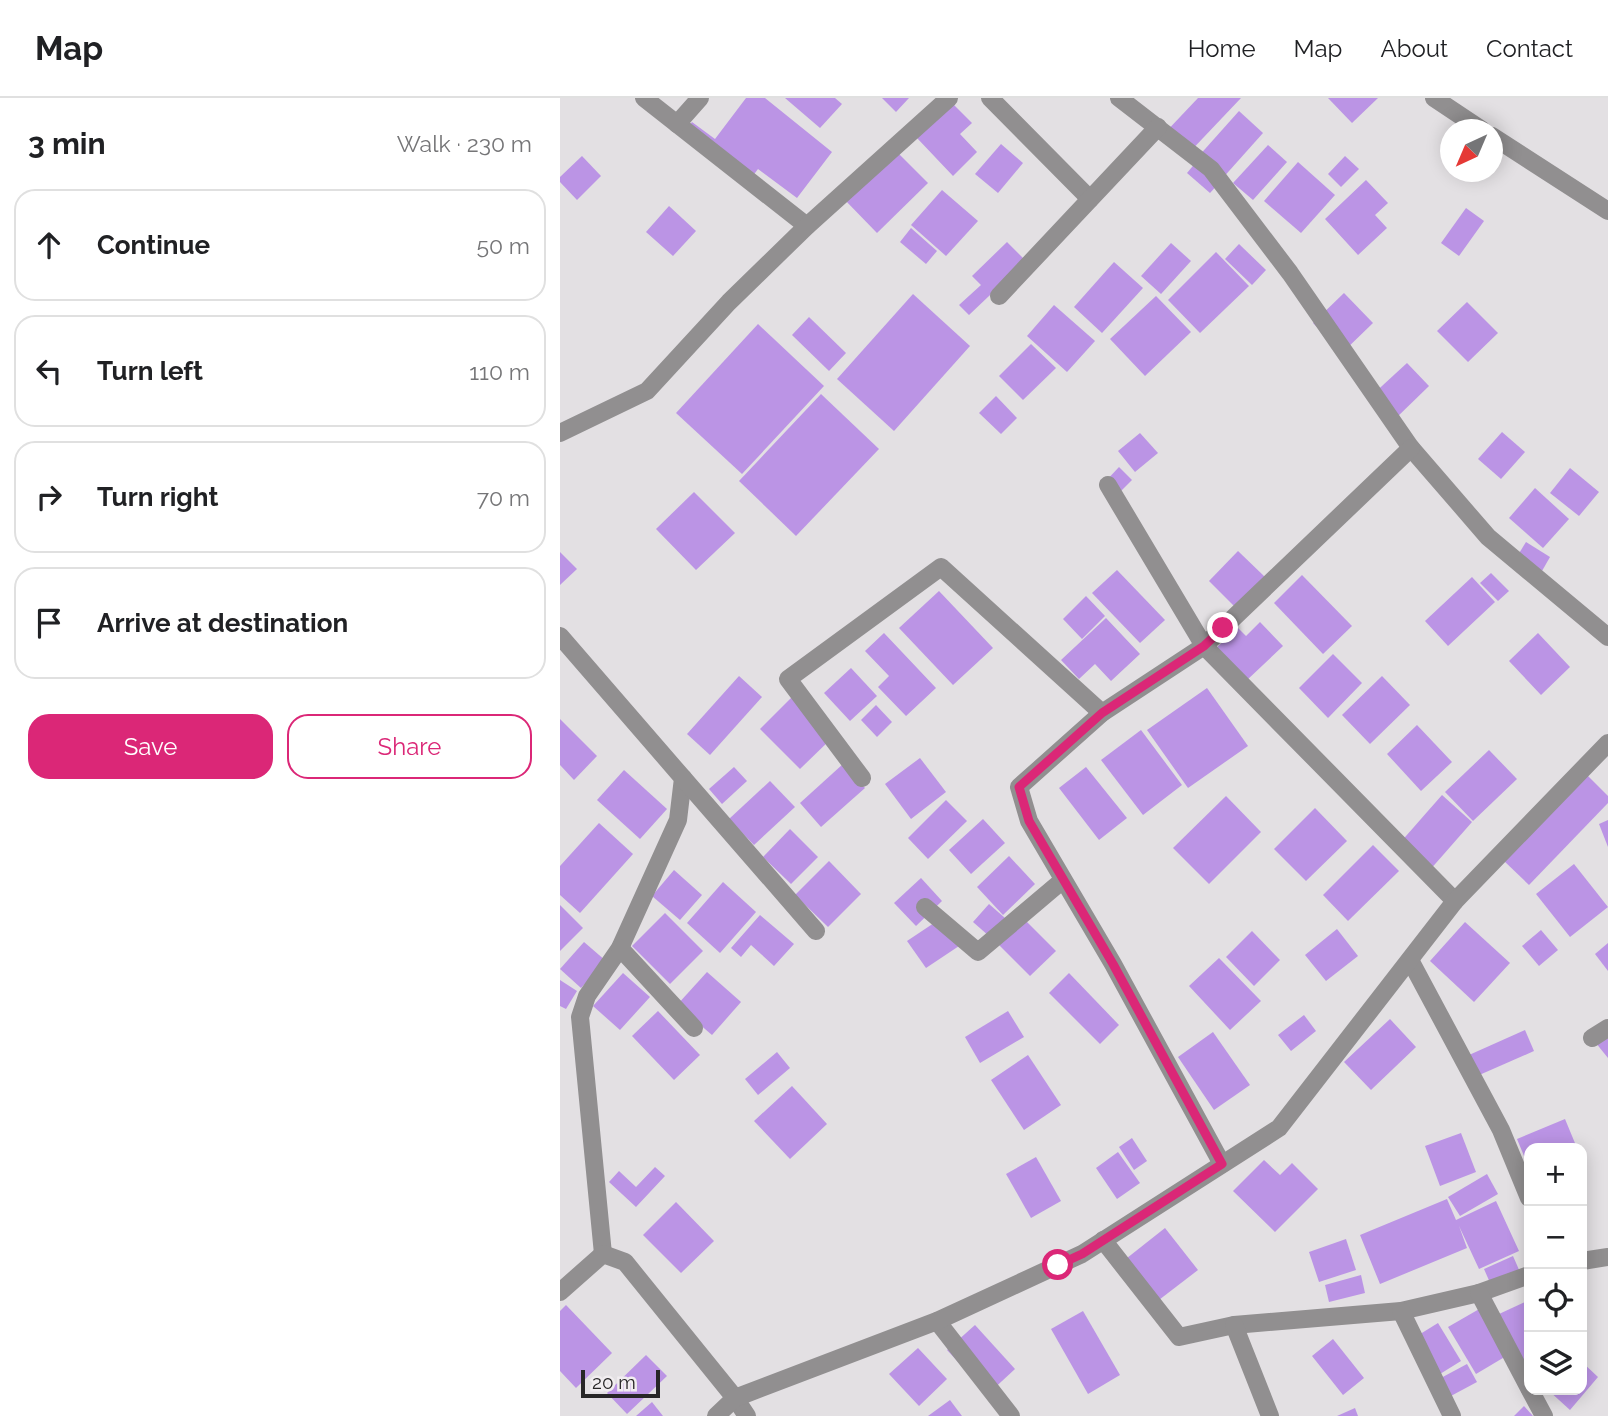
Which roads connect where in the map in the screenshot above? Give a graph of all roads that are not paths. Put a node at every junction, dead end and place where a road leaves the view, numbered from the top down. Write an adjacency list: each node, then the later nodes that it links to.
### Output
1 (644, 98): 8 (street)
2 (700, 98): 8 (street)
3 (949, 98): 13 (street)
4 (990, 98): 11 (street)
5 (1119, 98): 9 (street)
6 (1434, 98): 7 (street)
7 (1466, 119)
8 (677, 124): 13 (street)
9 (1158, 127): 11 (street); 16 (street)
10 (1503, 143): 12 (street)
11 (1090, 199): 14 (street)
12 (1608, 211)
13 (807, 226): 15 (street)
14 (999, 296)
15 (560, 433)
16 (1411, 448): 19 (street); 20 (street)
17 (1108, 485): 20 (street)
18 (560, 636): 23 (street)
19 (1608, 637)
20 (1204, 646): 21 (street); 26 (street)
21 (1102, 713): 24 (street); 25 (street)
22 (1608, 743): 26 (street)
23 (683, 778): 28 (street); 29 (street)
24 (862, 778)
25 (1063, 880): 27 (street); 34 (street)
26 (1455, 901): 30 (street)
27 (925, 907)
28 (816, 931)
29 (620, 948): 31 (street); 37 (street)
30 (1410, 960): 34 (street); 35 (street)
31 (694, 1028)
32 (1608, 1028): 33 (street)
33 (1592, 1038)
34 (1222, 1164): 36 (street)
35 (1524, 1186)
36 (1103, 1240): 44 (street); 45 (street)
37 (603, 1254): 41 (street); 48 (street)
38 (1608, 1257): 39 (street)
39 (1587, 1260)
40 (1524, 1277): 42 (street)
41 (560, 1292)
42 (1479, 1293): 43 (street); 46 (street)
43 (1401, 1311): 45 (street); 53 (street)
44 (937, 1321): 48 (street); 51 (street)
45 (1234, 1325): 52 (street)
46 (1524, 1378)
47 (1533, 1395): 54 (street)
48 (735, 1398): 49 (street); 50 (street)
49 (716, 1416)
50 (747, 1416)
51 (1011, 1416)
52 (1270, 1416)
53 (1452, 1416)
54 (1544, 1416)

